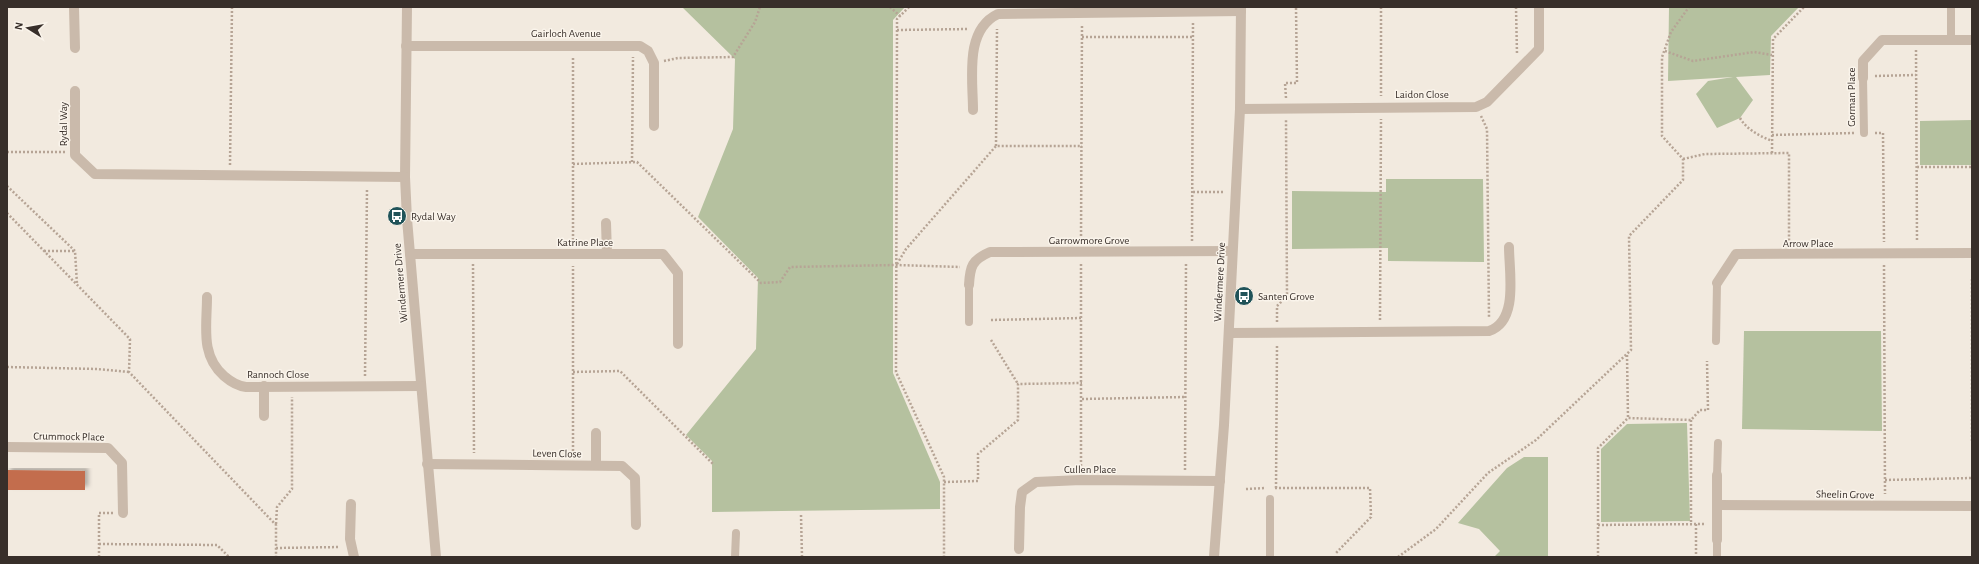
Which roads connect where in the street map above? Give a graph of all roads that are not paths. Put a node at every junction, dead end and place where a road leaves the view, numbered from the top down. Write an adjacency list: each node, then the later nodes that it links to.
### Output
1 (74, 7): 9 (street)
2 (407, 7): 8 (street, Windermere Drive)
3 (1539, 7): 12 (street, Laidon Close)
4 (1951, 7): 6 (lane)
5 (1241, 9): 12 (street, Windermere Drive); 13 (street)
6 (1951, 40): 7 (street, Gorman Place); 10 (street, Gorman Place)
7 (1972, 40)
8 (406, 46): 14 (street, Gairloch Avenue); 16 (street, Windermere Drive)
9 (74, 48)
10 (1863, 78): 15 (lane, Gorman Place)
11 (75, 91): 16 (street, Rydal Way)
12 (1240, 109): 19 (street, Windermere Drive)
13 (973, 110)
14 (654, 126)
15 (1864, 133)
16 (405, 177): 21 (street, Windermere Drive)
17 (606, 223): 22 (street)
18 (1509, 247): 27 (street)
19 (1232, 252): 24 (street, Garrowmore Grove); 27 (street, Windermere Drive)
20 (1972, 253): 23 (street, Arrow Place)
21 (410, 254): 22 (street, Katrine Place); 31 (street, Windermere Drive)
22 (607, 254): 29 (street, Katrine Place)
23 (1717, 283): 28 (lane, Arrow Place)
24 (969, 285): 26 (lane)
25 (207, 296): 30 (street, Rannoch Close)
26 (969, 322)
27 (1229, 333): 39 (street, Windermere Drive)
28 (1716, 341)
29 (678, 344)
30 (264, 386): 31 (street, Rannoch Close); 32 (street)
31 (421, 386): 36 (street, Windermere Drive)
32 (264, 416)
33 (596, 433): 37 (street)
34 (1718, 443): 38 (lane)
35 (7, 447): 44 (street, Crummock Place)
36 (427, 464): 37 (street, Leven Close); 50 (street, Windermere Drive)
37 (596, 465): 45 (street, Leven Close)
38 (1717, 475): 42 (street)
39 (1220, 482): 48 (street, Cullen Place); 52 (street, Windermere Drive)
40 (1270, 499): 53 (lane)
41 (351, 504): 49 (street)
42 (1717, 505): 43 (street, Sheelin Grove); 47 (street)
43 (1972, 506)
44 (123, 513)
45 (636, 525)
46 (736, 532): 51 (lane)
47 (1717, 540): 54 (lane)
48 (1019, 549)
49 (352, 552)
50 (436, 557)
51 (736, 557)
52 (1214, 557)
53 (1270, 557)
54 (1717, 557)

